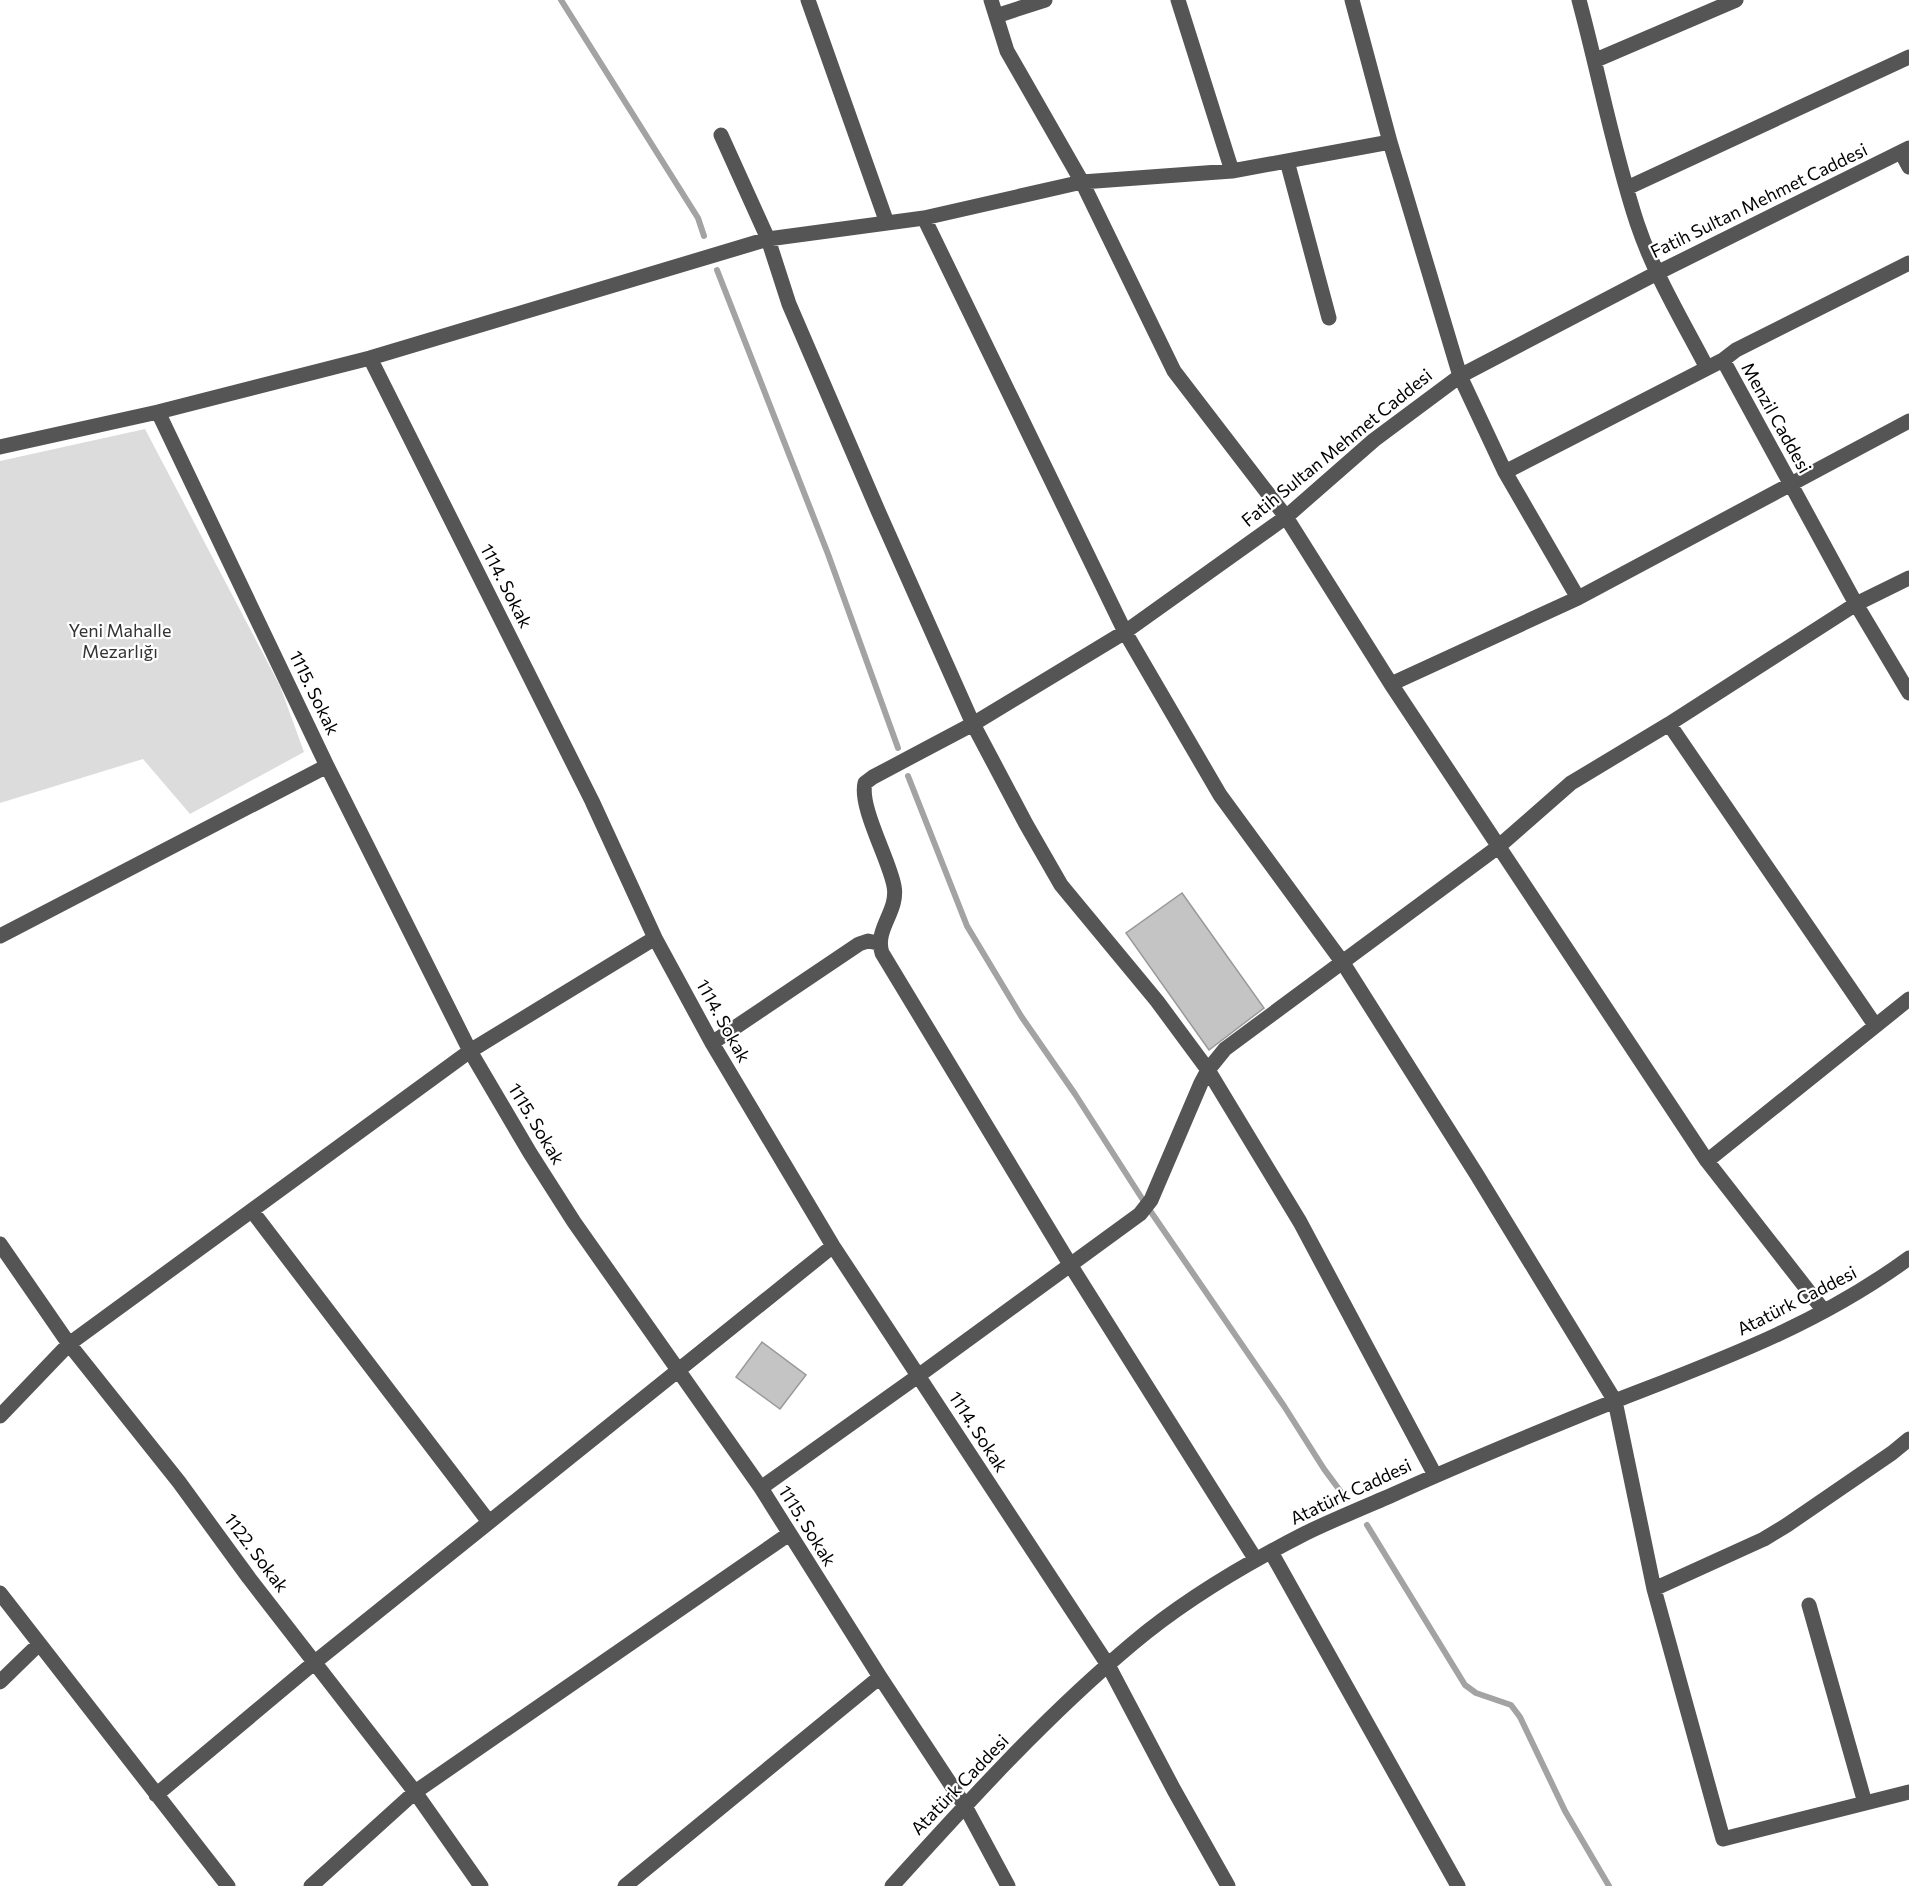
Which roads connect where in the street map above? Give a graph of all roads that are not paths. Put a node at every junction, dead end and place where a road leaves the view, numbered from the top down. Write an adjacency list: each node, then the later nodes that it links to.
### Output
1 (808, 0): 20 (street)
2 (991, 0): 8 (street)
3 (1045, 0): 8 (street)
4 (1178, 0): 16 (street)
5 (1352, 0): 12 (street)
6 (1580, 0): 10 (street)
7 (1736, 0): 10 (street)
8 (996, 16): 17 (street)
9 (1909, 57): 18 (street)
10 (1596, 60): 18 (street)
11 (721, 135): 21 (street)
12 (1390, 142): 14 (street); 28 (street)
13 (1905, 150): 15 (street); 23 (street, Fatih Sultan Mehmet Caddesi)
14 (1287, 161): 16 (street); 24 (street)
15 (1909, 167)
16 (1232, 171): 17 (street)
17 (1082, 182): 19 (street); 34 (street)
18 (1627, 188): 23 (street)
19 (924, 218): 20 (street); 38 (street)
20 (887, 223): 21 (street)
21 (768, 239): 25 (street); 41 (street)
22 (1909, 263): 26 (street)
23 (1657, 273): 27 (street); 28 (street, Fatih Sultan Mehmet Caddesi)
24 (1329, 318)
25 (370, 358): 29 (street); 46 (street, 1114. Sokak)
26 (1723, 360): 27 (street, Menzil Caddesi); 33 (street, Menzil Caddesi)
27 (1707, 368): 32 (street, Menzil Caddesi)
28 (1460, 376): 32 (street); 34 (street, Fatih Sultan Mehmet Caddesi)
29 (159, 412): 31 (street); 43 (street, 1115. Sokak)
30 (1909, 421): 33 (street)
31 (0, 447)
32 (1505, 472): 36 (street)
33 (1791, 485): 36 (street); 37 (street, Menzil Caddesi)
34 (1286, 517): 38 (street, Fatih Sultan Mehmet Caddesi); 39 (street)
35 (1909, 578): 37 (street)
36 (1578, 598): 39 (street)
37 (1856, 604): 40 (street, Menzil Caddesi); 42 (street)
38 (1125, 632): 41 (street, Fatih Sultan Mehmet Caddesi); 48 (street)
39 (1391, 684): 44 (street)
40 (1909, 693)
41 (973, 724): 47 (street, Fatih Sultan Mehmet Caddesi); 53 (street)
42 (1669, 724): 44 (street); 50 (street)
43 (327, 766): 45 (street); 52 (street, 1115. Sokak)
44 (1498, 847): 48 (street); 54 (street)
45 (0, 936)
46 (655, 938): 51 (street, 1114. Sokak); 52 (street)
47 (879, 943): 51 (street); 59 (street)
48 (1343, 963): 53 (street); 64 (street)
49 (1909, 999): 50 (street)
50 (1875, 1025): 54 (street)
51 (712, 1043): 57 (street, 1114. Sokak)
52 (470, 1051): 55 (street); 62 (street, 1115. Sokak)
53 (1208, 1070): 59 (street); 67 (street)
54 (1707, 1161): 60 (street)
55 (252, 1211): 61 (street); 69 (street)
56 (0, 1244): 61 (street, 1122. Sokak)
57 (833, 1246): 62 (street); 63 (street, 1114. Sokak)
58 (1909, 1258): 60 (street, Atatürk Caddesi)
59 (1071, 1266): 63 (street); 72 (street)
60 (1824, 1311): 64 (street, Atatürk Caddesi)
61 (69, 1344): 65 (street); 77 (street, 1122. Sokak)
62 (679, 1371): 68 (street, 1115. Sokak); 69 (street)
63 (918, 1376): 68 (street); 78 (street, 1114. Sokak)
64 (1615, 1401): 67 (street, Atatürk Caddesi); 73 (street)
65 (0, 1416)
66 (1909, 1439): 73 (street)
67 (1435, 1475): 71 (street, Atatürk Caddesi)
68 (760, 1488): 70 (street, 1115. Sokak)
69 (489, 1522): 77 (street)
70 (789, 1534): 79 (street, 1115. Sokak); 81 (street)
71 (1271, 1552): 72 (street, Atatürk Caddesi); 93 (street)
72 (1256, 1560): 78 (street, Atatürk Caddesi)
73 (1654, 1589): 84 (street)
74 (0, 1593): 76 (street)
75 (1809, 1605): 84 (street)
76 (39, 1644): 80 (street); 83 (street)
77 (315, 1662): 81 (street, 1122. Sokak); 83 (street)
78 (1108, 1665): 85 (street, Atatürk Caddesi); 92 (street, 1114. Sokak)
79 (880, 1677): 85 (street, 1115. Sokak); 89 (street)
80 (0, 1682)
81 (414, 1791): 87 (street); 88 (street, 1122. Sokak)
82 (1909, 1792): 84 (street)
83 (156, 1795): 86 (street)
84 (1865, 1803)
85 (965, 1806): 90 (street, Atatürk Caddesi); 91 (street, 1115. Sokak)
86 (228, 1886)
87 (311, 1886)
88 (481, 1886)
89 (625, 1886)
90 (892, 1886)
91 (1008, 1886)
92 (1228, 1886)
93 (1458, 1886)

